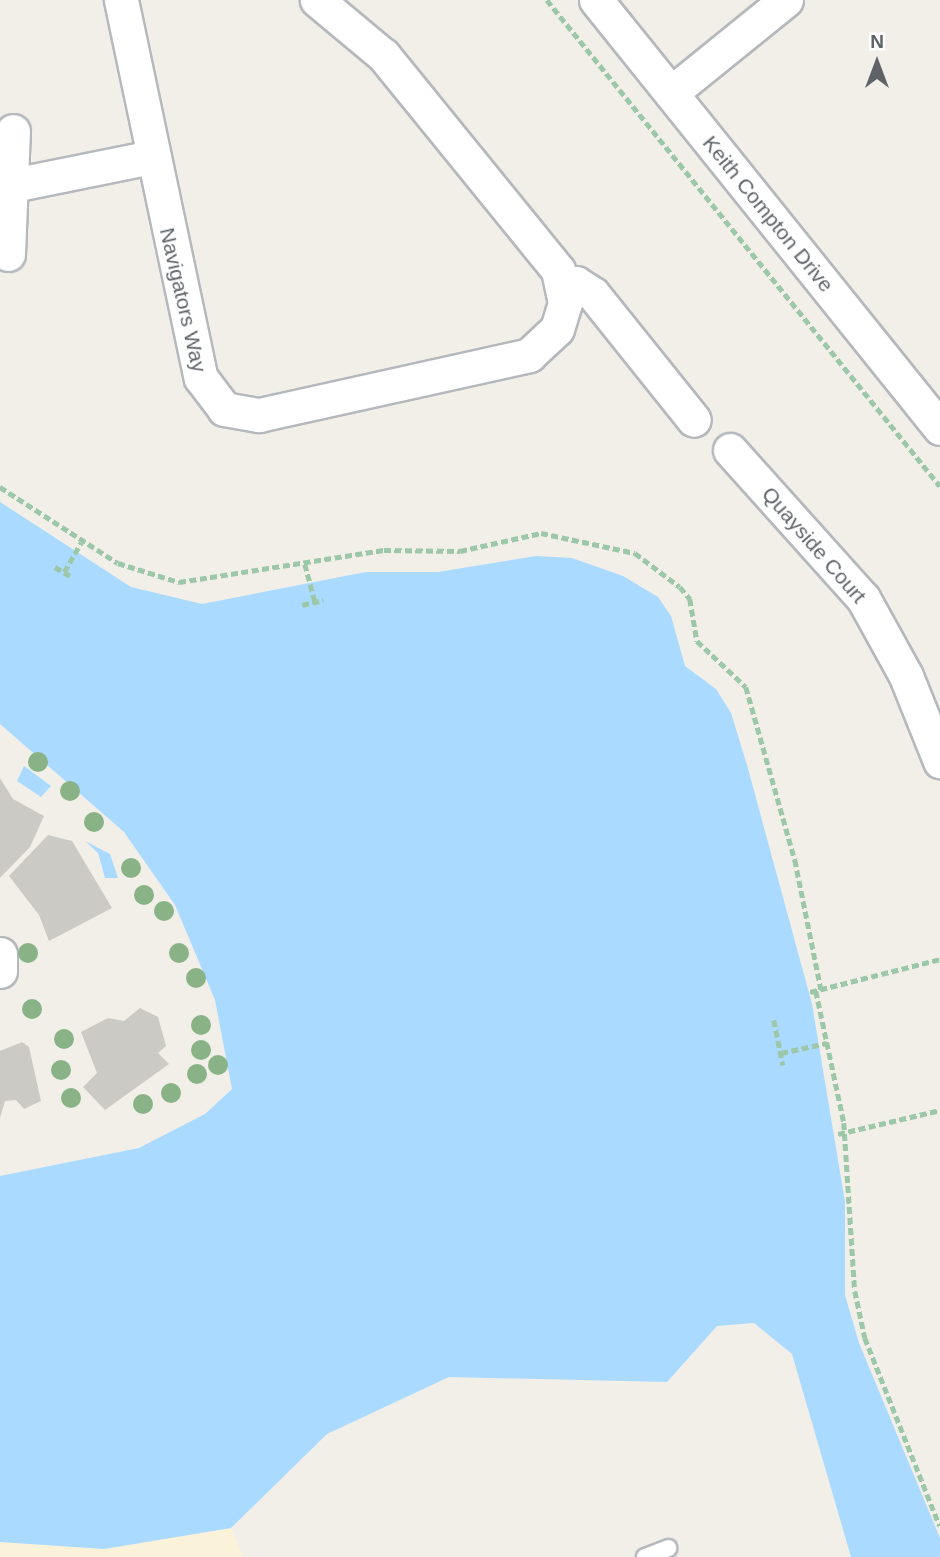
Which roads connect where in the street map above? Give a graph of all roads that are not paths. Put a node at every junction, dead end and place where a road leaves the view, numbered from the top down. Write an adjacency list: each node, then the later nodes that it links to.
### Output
1 (121, 0): 7 (street, Navigators Way)
2 (317, 0): 10 (street)
3 (596, 0): 5 (street, Keith Compton Drive)
4 (786, 0): 5 (street)
5 (671, 93): 12 (street, Keith Compton Drive)
6 (13, 131): 8 (street)
7 (152, 157): 8 (street); 10 (street, Navigators Way)
8 (8, 186): 9 (street)
9 (8, 254)
10 (565, 285): 11 (street)
11 (694, 420)
12 (940, 428)
13 (730, 450): 14 (street, Quayside Court)
14 (940, 761)
15 (0, 954): 16 (street)
16 (0, 971)
17 (667, 1548): 18 (lane)
18 (645, 1557)

